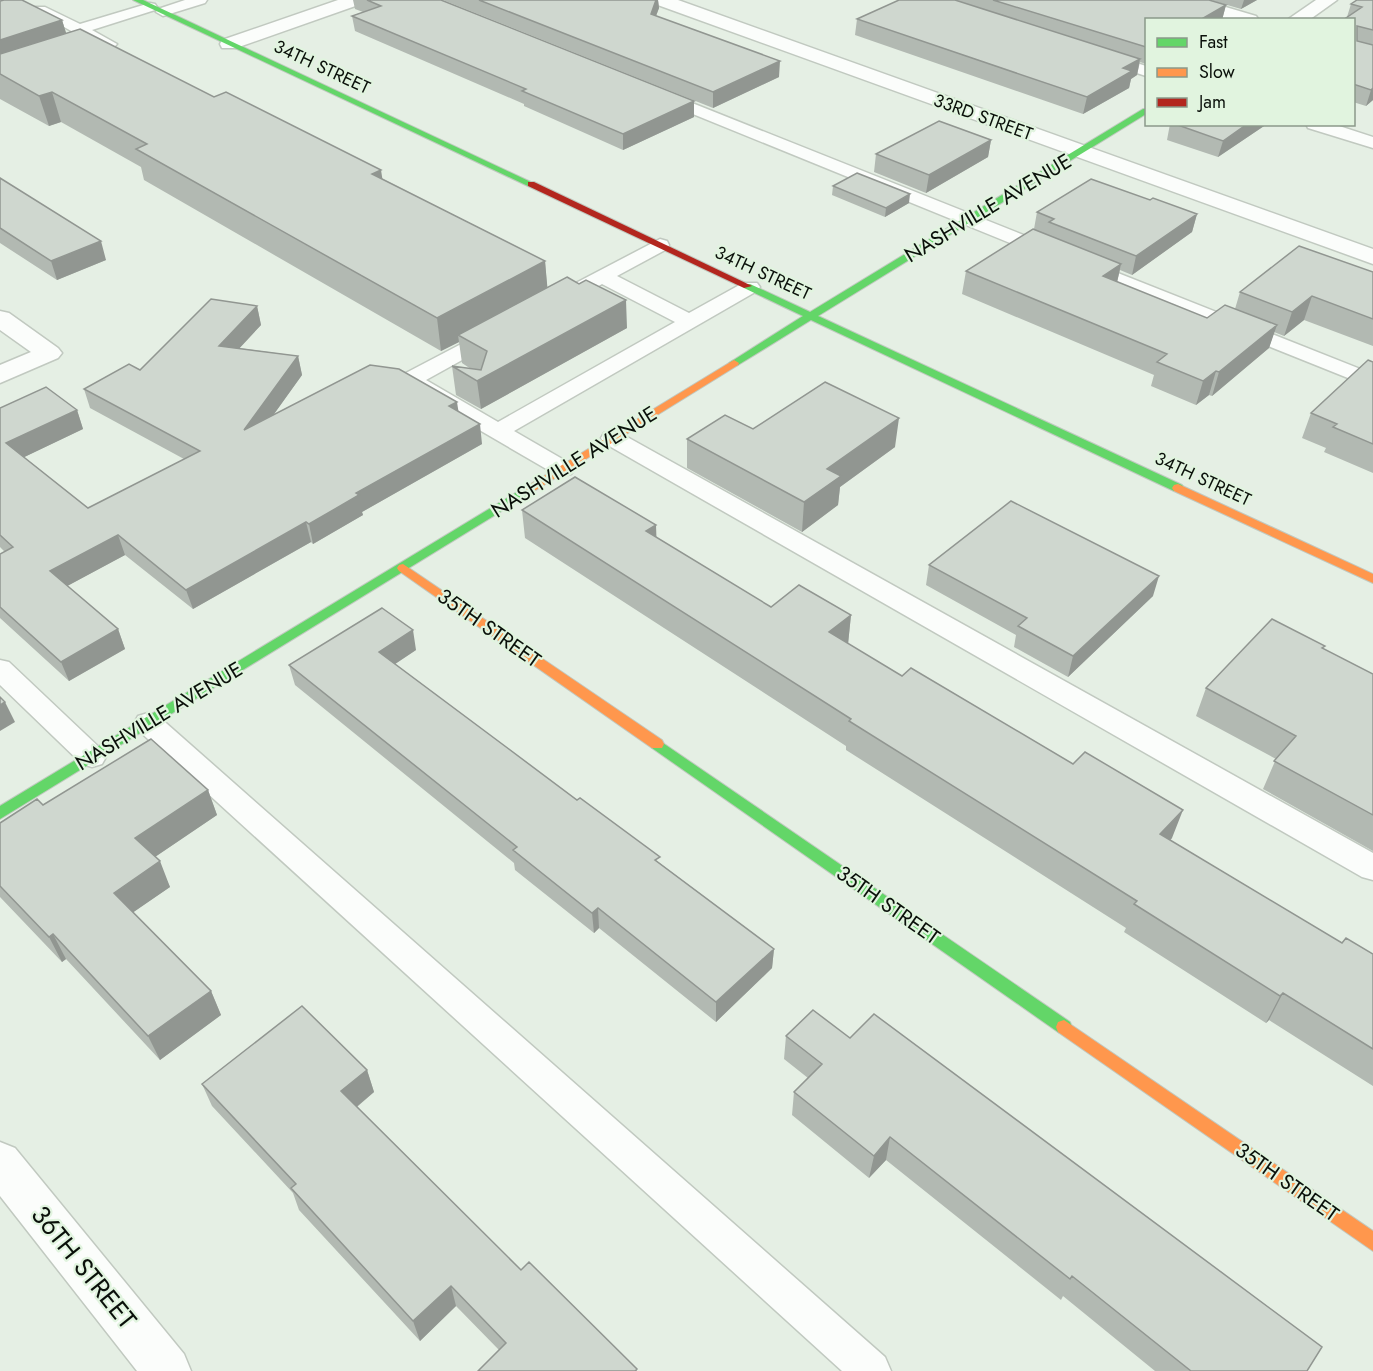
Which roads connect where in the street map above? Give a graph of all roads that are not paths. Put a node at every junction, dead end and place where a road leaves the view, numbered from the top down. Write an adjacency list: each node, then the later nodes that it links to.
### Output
1 (200, 0): 6 (lane)
2 (355, 0): 11 (street)
3 (661, 0): 19 (street, 33RD STREET)
4 (1183, 0): 8 (street)
5 (1328, 0): 9 (street)
6 (150, 6): 10 (lane); 11 (street, 34TH STREET)
7 (34, 9): 10 (lane)
8 (1243, 18)
9 (1299, 18)
10 (80, 30): 12 (lane)
11 (229, 44): 21 (street, 34TH STREET)
12 (87, 52)
13 (1091, 53): 14 (lane)
14 (1145, 71)
15 (646, 90): 20 (lane)
16 (1145, 112): 19 (street, NASHVILLE AVENUE)
17 (1320, 126): 18 (lane)
18 (1373, 143)
19 (1079, 152): 20 (street, NASHVILLE AVENUE); 22 (street, 33RD STREET)
20 (968, 220): 26 (street, NASHVILLE AVENUE); 31 (lane)
21 (660, 245): 23 (lane); 24 (street, 34TH STREET)
22 (1373, 257)
23 (601, 276): 25 (lane); 28 (lane)
24 (750, 287): 26 (street, 34TH STREET); 28 (lane)
25 (541, 309)
26 (811, 316): 33 (street, NASHVILLE AVENUE); 36 (street, 34TH STREET)
27 (0, 318): 30 (street)
28 (689, 321): 32 (lane)
29 (510, 325): 32 (lane)
30 (0, 375)
31 (1373, 382)
32 (498, 431): 34 (lane)
33 (612, 438): 34 (street, NASHVILLE AVENUE); 41 (lane)
34 (563, 469): 35 (street, NASHVILLE AVENUE)
35 (403, 568): 38 (street, NASHVILLE AVENUE); 43 (street, 35TH STREET)
36 (1373, 579)
37 (0, 669): 39 (lane)
38 (148, 723): 39 (street, NASHVILLE AVENUE); 45 (lane)
39 (92, 756): 40 (street, NASHVILLE AVENUE)
40 (0, 813)
41 (1373, 868)
42 (0, 1162): 44 (street, 36TH STREET)
43 (1373, 1242)
44 (167, 1371)
45 (871, 1371)

